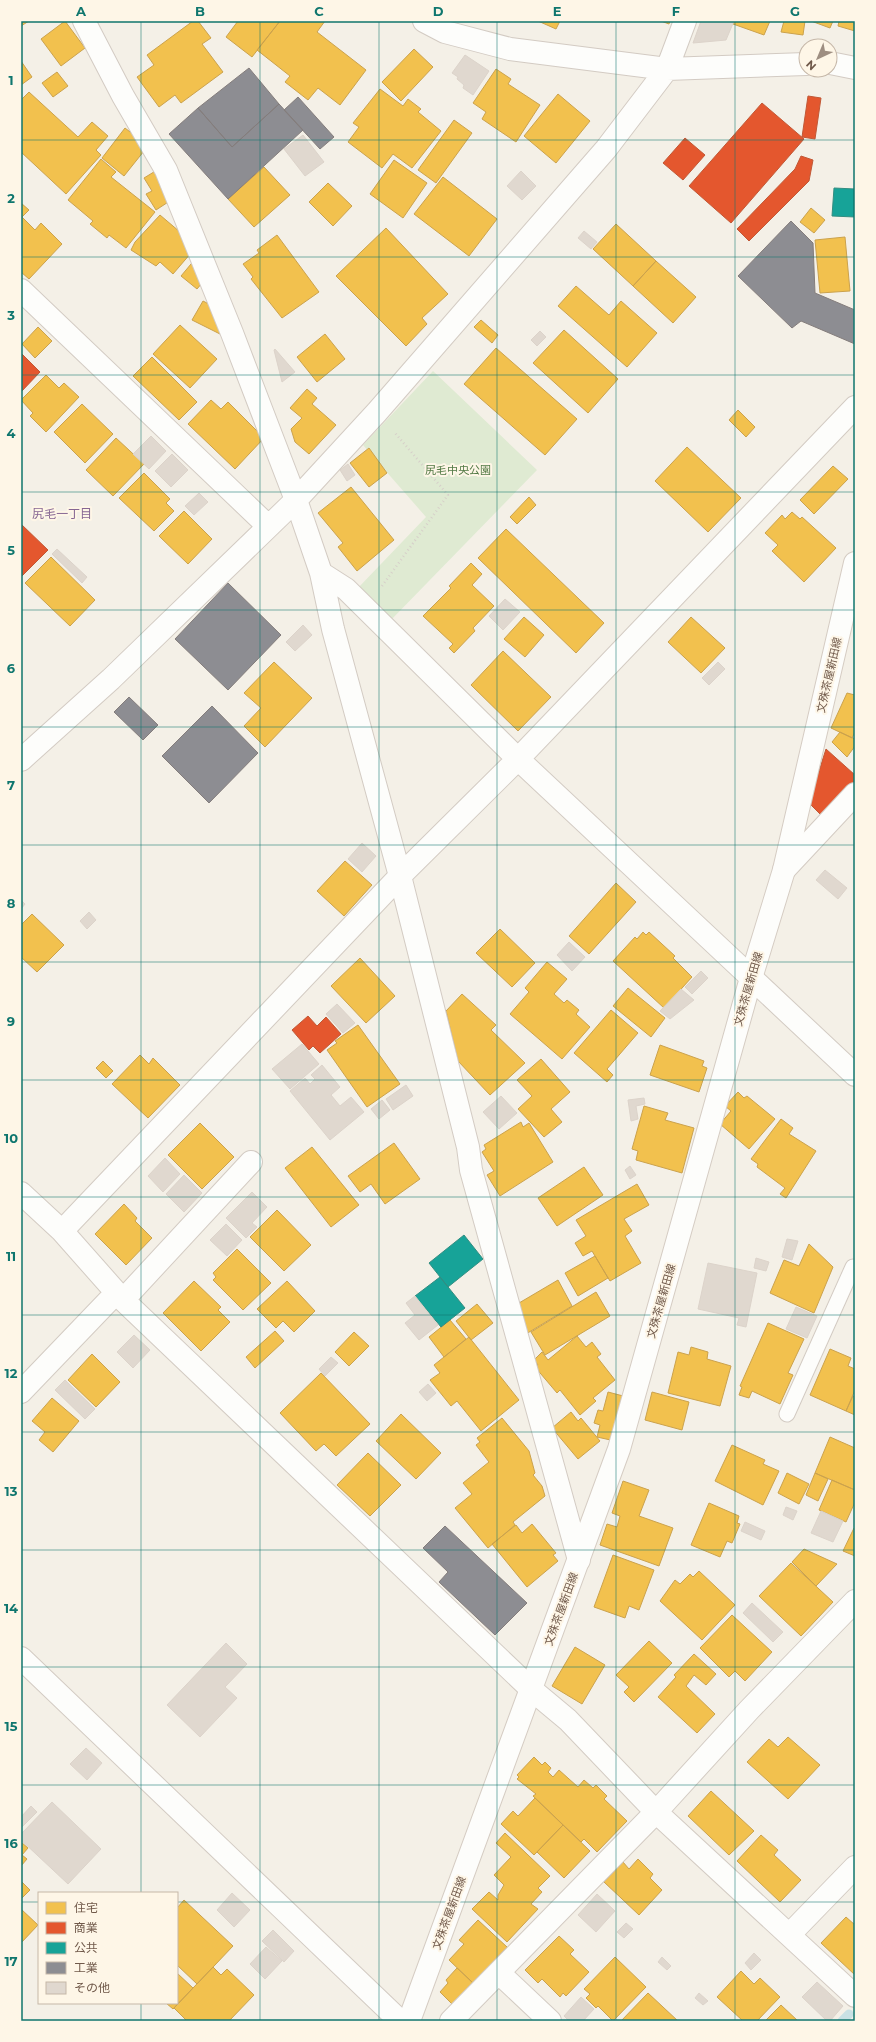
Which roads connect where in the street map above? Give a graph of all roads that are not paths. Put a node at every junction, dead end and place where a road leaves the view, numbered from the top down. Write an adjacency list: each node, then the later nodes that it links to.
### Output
1 (84, 21): 11 (street)
2 (424, 21): 4 (street)
3 (686, 21): 8 (street)
4 (455, 27): 8 (street)
5 (798, 64): 8 (street)
6 (838, 65): 7 (street)
7 (855, 68)
8 (667, 69): 11 (street)
9 (21, 290): 12 (street)
10 (855, 407): 15 (street)
11 (296, 500): 12 (street); 14 (street)
12 (268, 526): 16 (street)
13 (855, 563): 18 (street, 文殊茶屋新田線)
14 (321, 573): 15 (street); 19 (street)
15 (518, 759): 19 (street); 20 (street)
16 (21, 760)
17 (855, 794): 18 (street)
18 (784, 870): 20 (street, 文殊茶屋新田線)
19 (400, 876): 24 (street); 29 (street)
20 (751, 978): 21 (street); 29 (street, 文殊茶屋新田線)
21 (855, 1075)
22 (251, 1162): 26 (street)
23 (21, 1192): 24 (street)
24 (62, 1230): 26 (street)
25 (855, 1269): 28 (lane)
26 (119, 1296): 27 (street); 32 (street)
27 (21, 1392)
28 (787, 1414)
29 (579, 1560): 32 (street, 文殊茶屋新田線)
30 (855, 1601): 33 (street)
31 (21, 1658): 38 (street)
32 (532, 1690): 33 (street); 39 (street, 文殊茶屋新田線)
33 (656, 1812): 35 (street); 36 (street)
34 (855, 1866): 35 (street)
35 (790, 1934): 37 (street)
36 (499, 1973): 40 (street); 41 (street)
37 (855, 1996)
38 (400, 2021)
39 (409, 2021)
40 (451, 2021)
41 (550, 2021)

